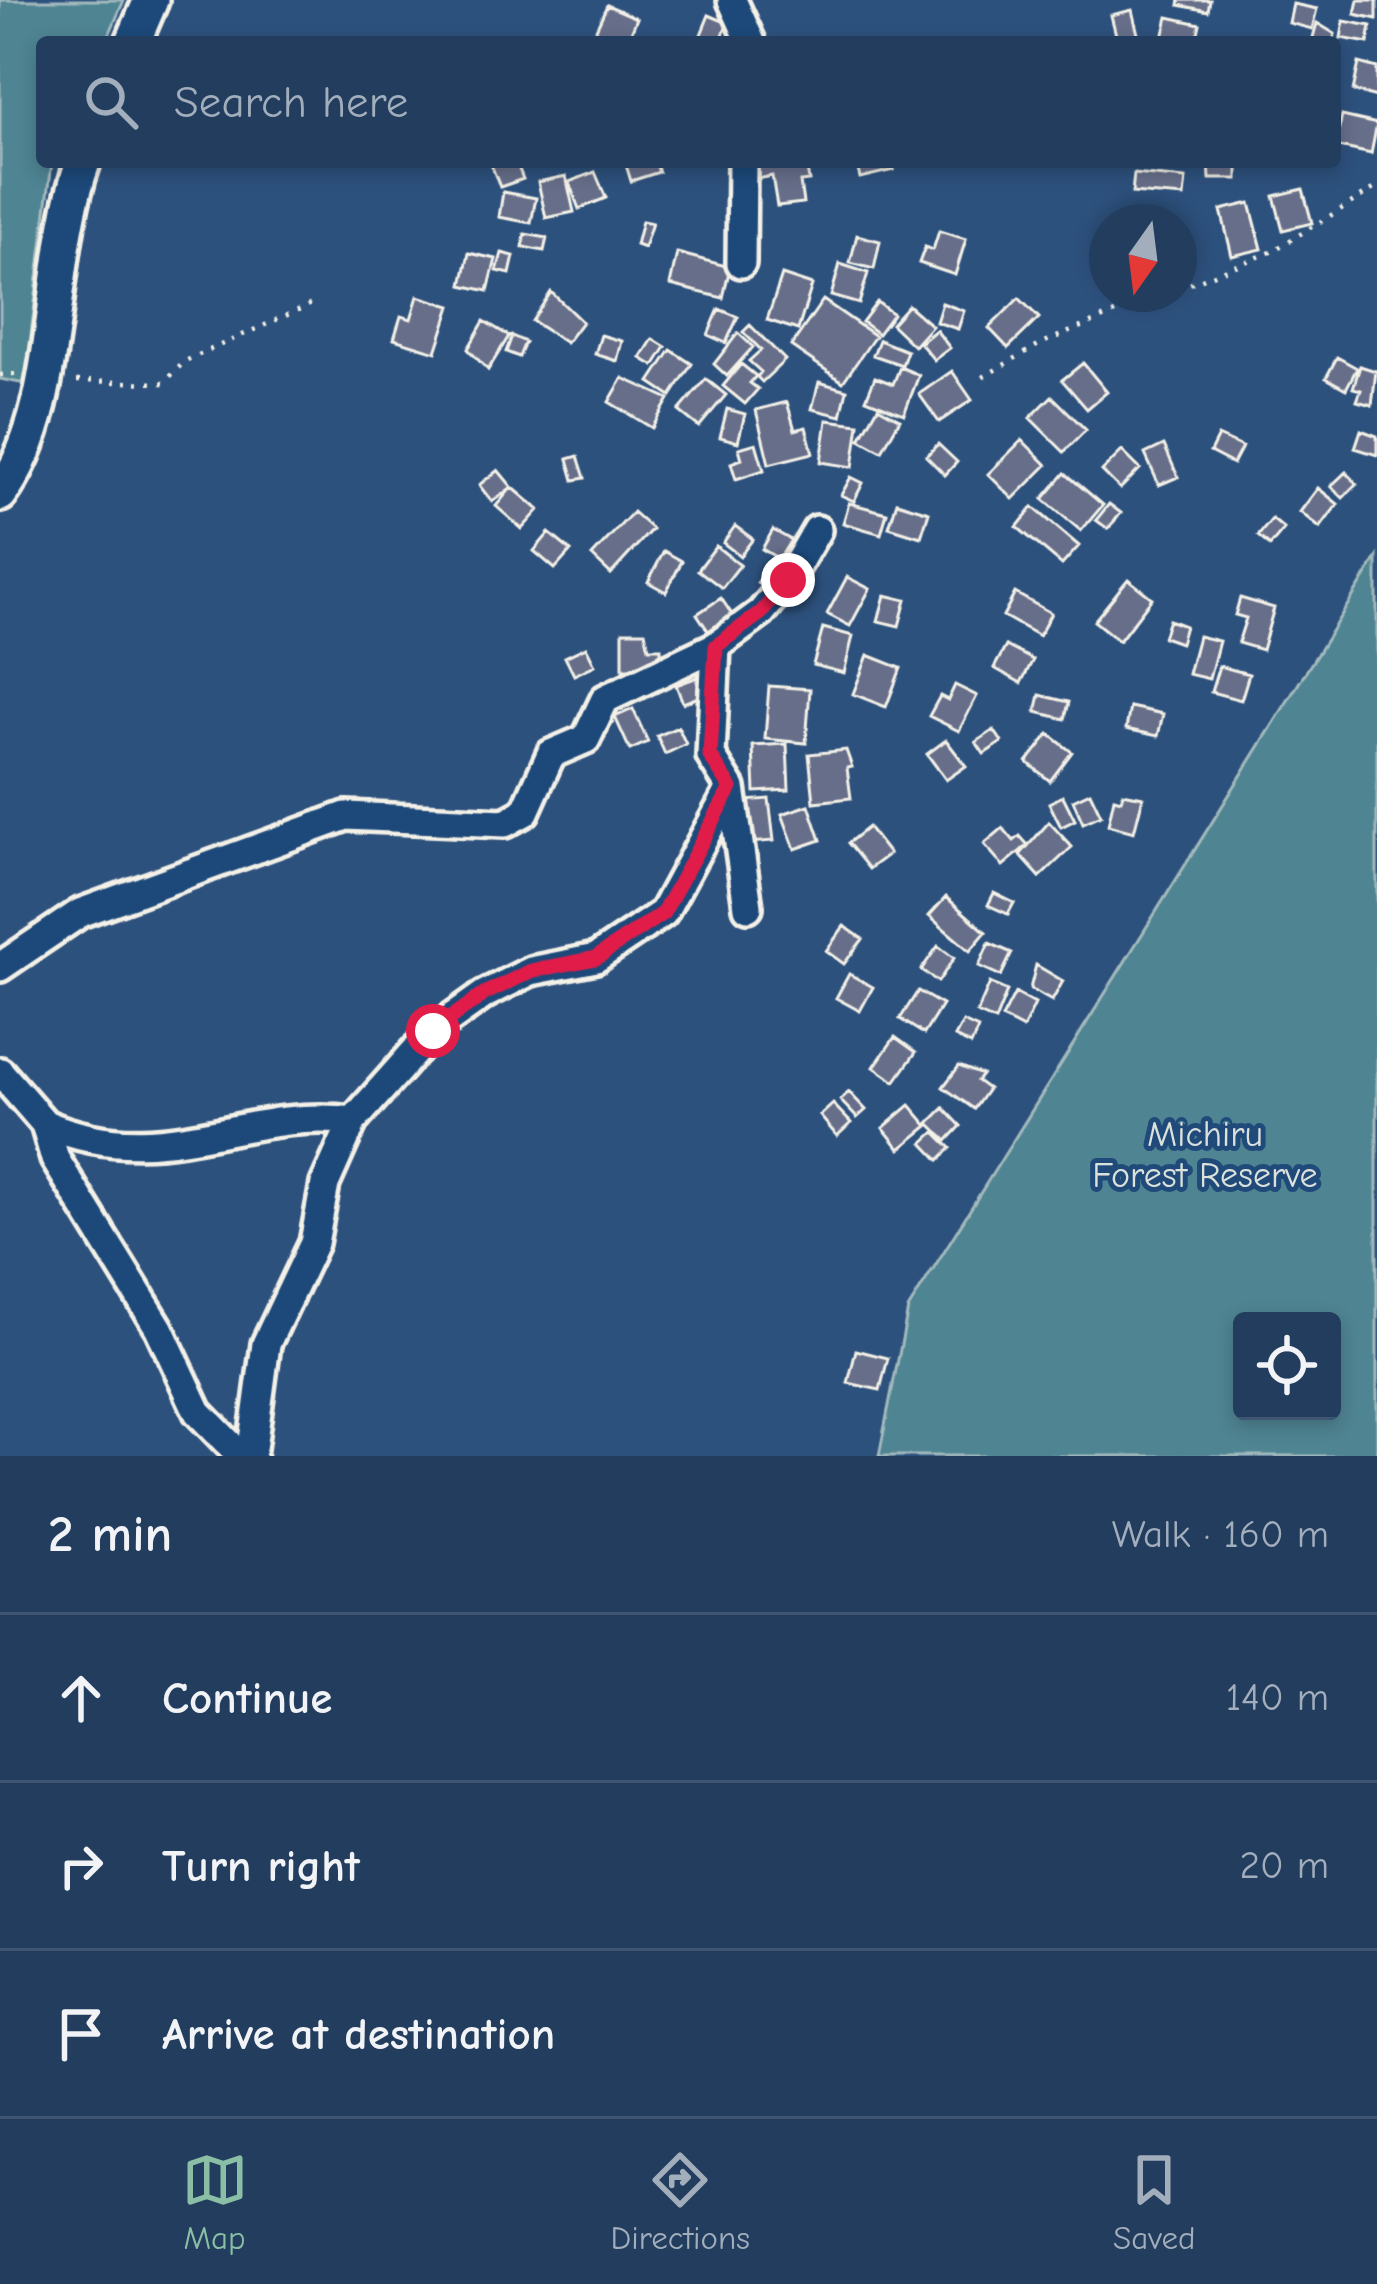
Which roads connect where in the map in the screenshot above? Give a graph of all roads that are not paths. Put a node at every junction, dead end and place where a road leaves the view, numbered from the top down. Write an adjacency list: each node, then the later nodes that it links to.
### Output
1 (151, 0): 3 (street)
2 (733, 0): 4 (street)
3 (136, 36)
4 (748, 36)
5 (81, 168): 8 (street)
6 (742, 168): 7 (street)
7 (741, 263)
8 (0, 494)
9 (817, 530): 10 (street)
10 (716, 646): 11 (street); 13 (street)
11 (731, 788): 12 (street); 15 (street)
12 (748, 907)
13 (0, 967)
14 (0, 1072): 16 (street)
15 (353, 1121): 16 (street); 18 (street)
16 (45, 1124): 17 (street)
17 (241, 1456)
18 (250, 1456)

